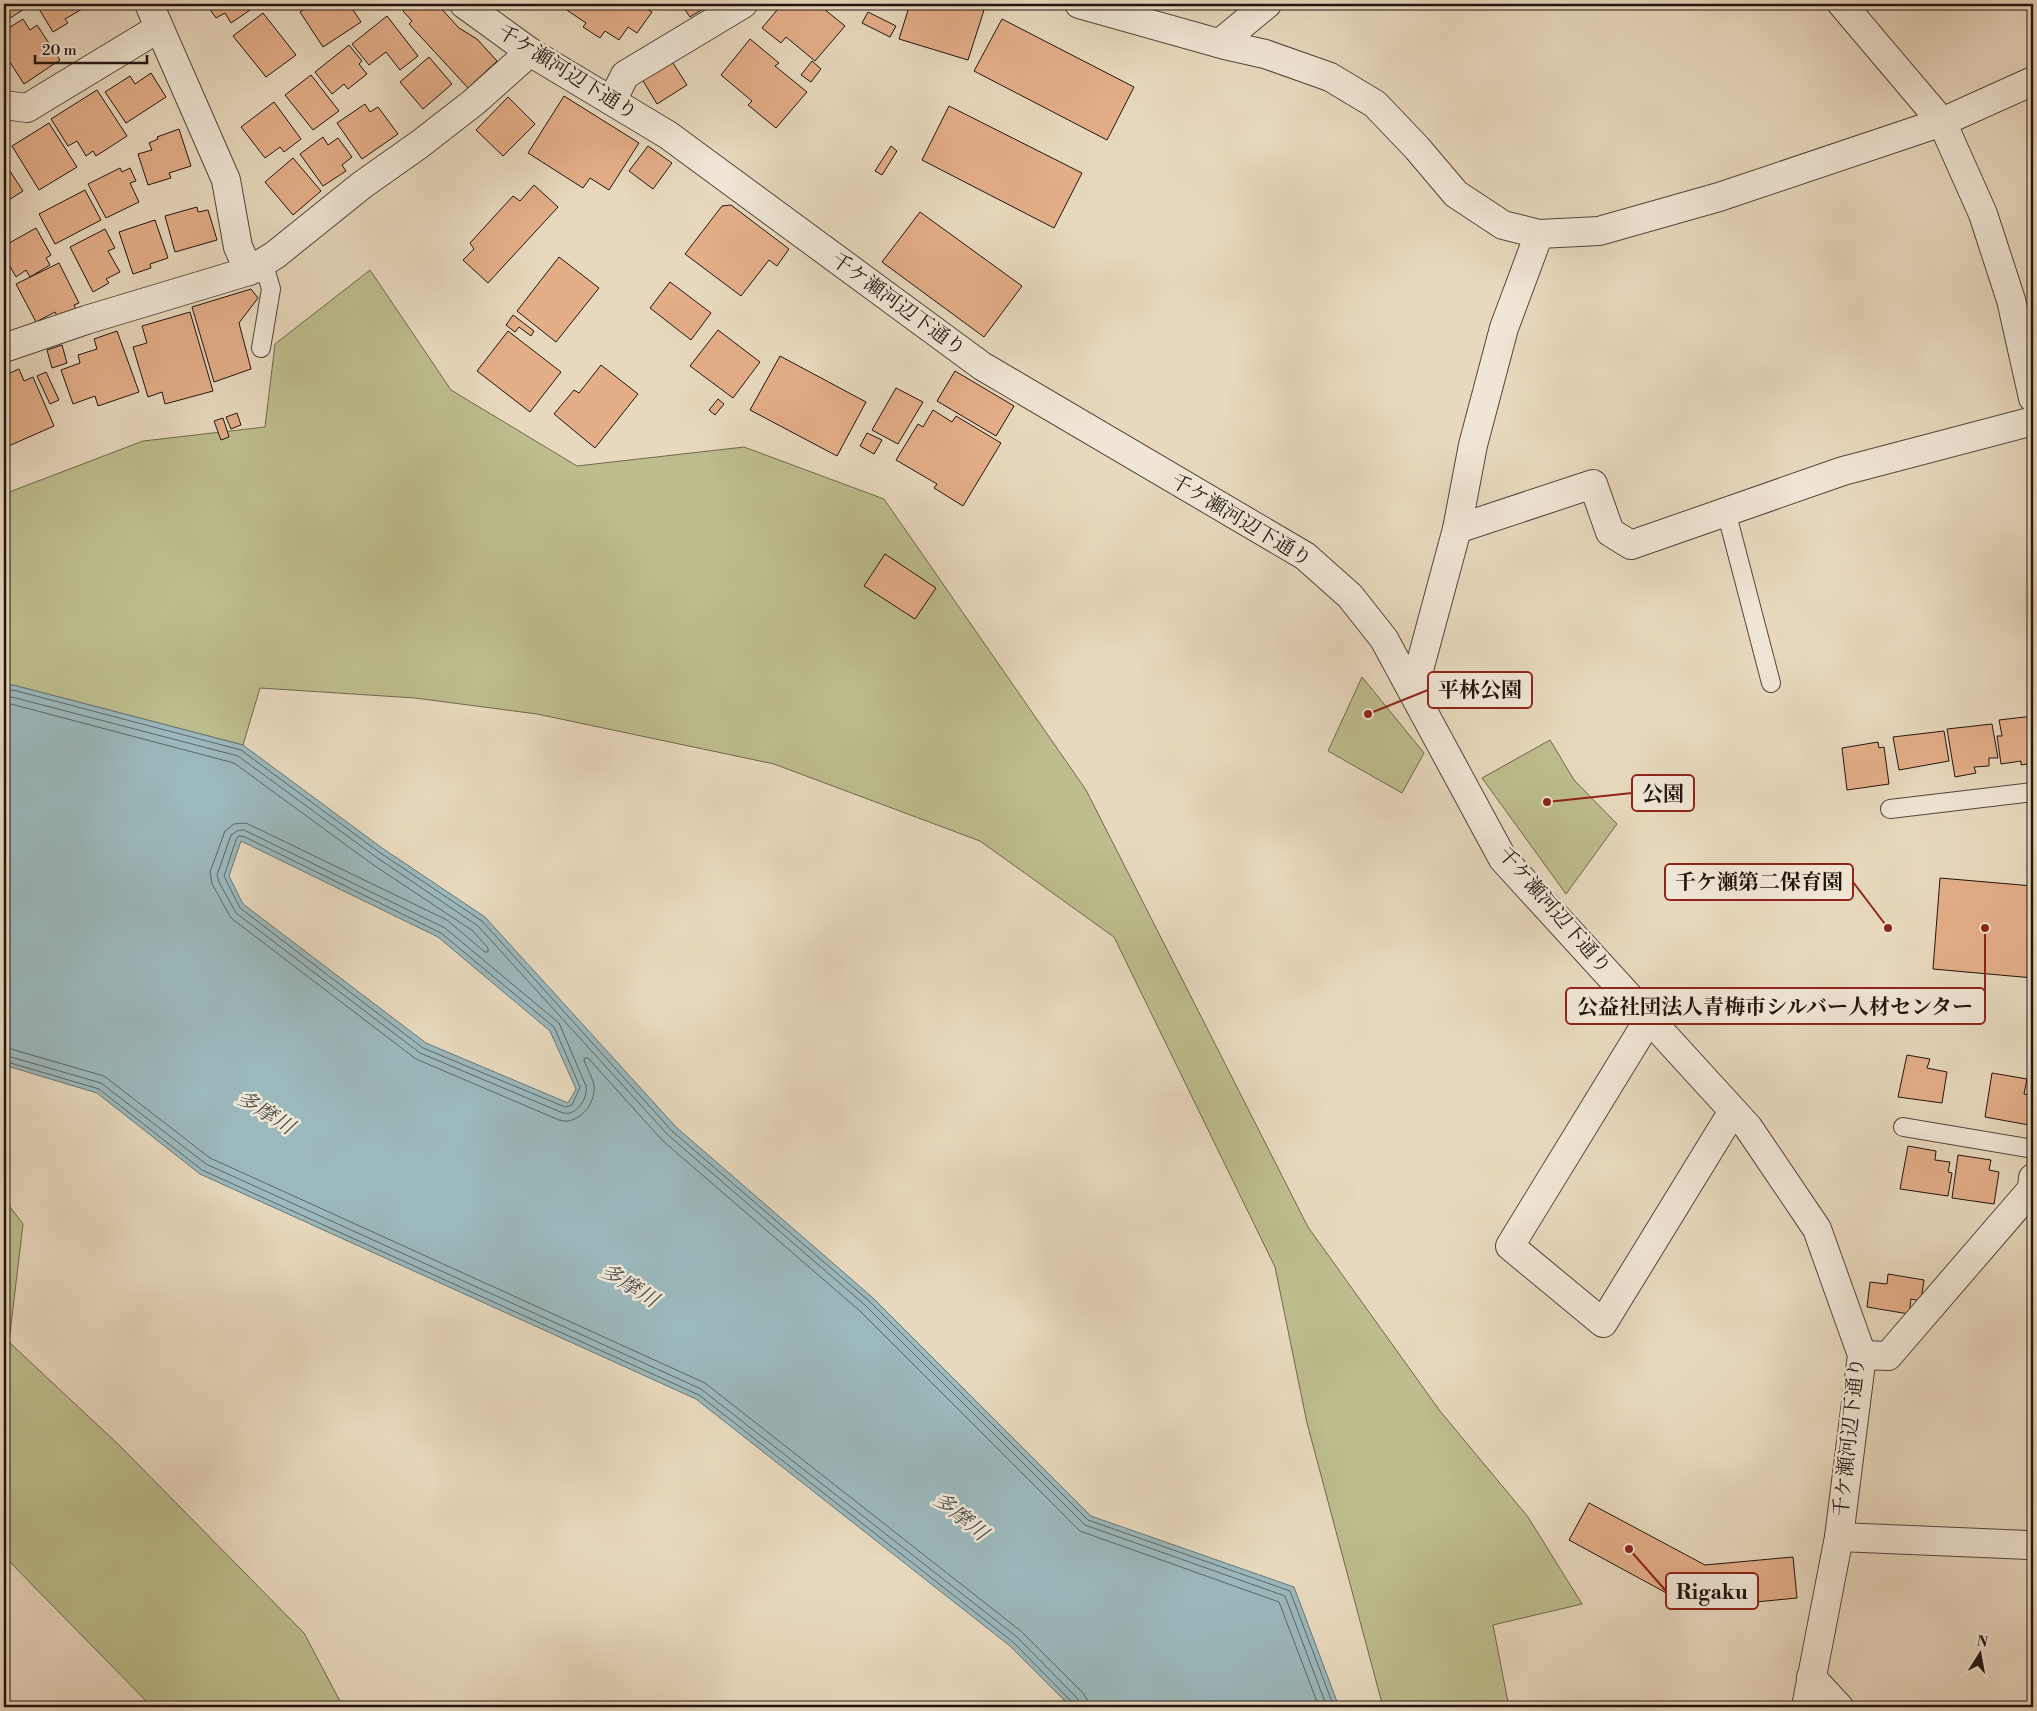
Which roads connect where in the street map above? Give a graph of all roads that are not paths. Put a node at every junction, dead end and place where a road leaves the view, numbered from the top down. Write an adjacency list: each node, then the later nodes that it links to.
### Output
1 (464, 4): 8 (street, 千ケ瀬河辺下通り)
2 (742, 4): 10 (street)
3 (1079, 4): 7 (street)
4 (1266, 4): 7 (street)
5 (1842, 4): 12 (street)
6 (154, 16): 11 (street); 14 (street)
7 (1220, 44): 13 (street)
8 (530, 52): 10 (street, 千ケ瀬河辺下通り); 14 (street)
9 (2033, 81): 12 (street)
10 (612, 101): 22 (street, 千ケ瀬河辺下通り)
11 (4, 105)
12 (1942, 122): 13 (street); 17 (street)
13 (1539, 234): 20 (street)
14 (249, 271): 15 (street); 16 (lane)
15 (4, 348)
16 (261, 348)
17 (2033, 398)
18 (2033, 421): 19 (street)
19 (1726, 511): 20 (street); 21 (lane)
20 (1456, 529): 22 (street)
21 (1771, 683)
22 (1413, 692): 25 (street, 千ケ瀬河辺下通り)
23 (2033, 792): 24 (lane)
24 (1890, 809)
25 (1649, 1018): 26 (street, 千ケ瀬河辺下通り); 26 (street)
26 (1733, 1111): 30 (street, 千ケ瀬河辺下通り)
27 (1903, 1127): 28 (lane)
28 (2033, 1149)
29 (2033, 1186): 30 (street)
30 (1862, 1355): 31 (street, 千ケ瀬河辺下通り)
31 (1839, 1537): 32 (street); 33 (street, 千ケ瀬河辺下通り)
32 (2029, 1545)
33 (1811, 1677): 34 (street, 千ケ瀬河辺下通り); 35 (street)
34 (1806, 1707)
35 (1839, 1707)

